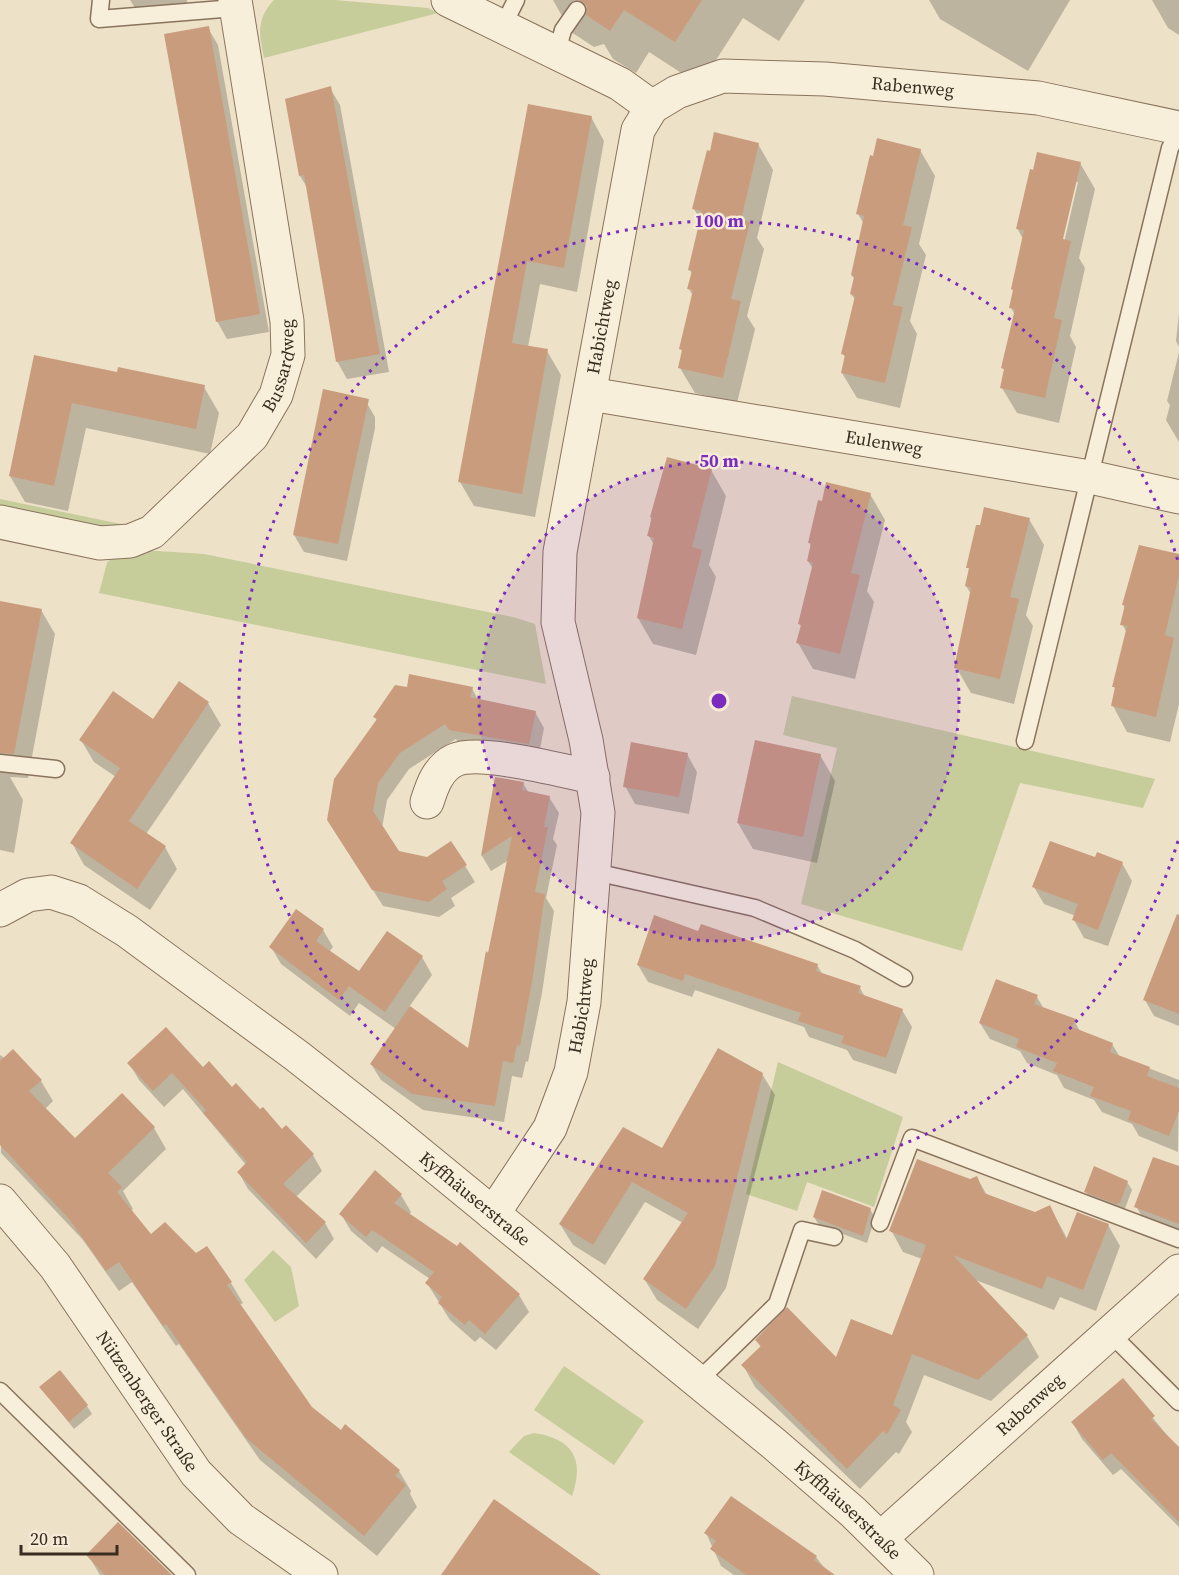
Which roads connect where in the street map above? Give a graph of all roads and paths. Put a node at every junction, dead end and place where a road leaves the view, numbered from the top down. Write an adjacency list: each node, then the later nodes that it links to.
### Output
1 (101, 0): 3 (lane)
2 (448, 0): 5 (street)
3 (235, 4): 12 (street, Bussardweg)
4 (577, 10): 6 (lane)
5 (510, 13): 6 (street)
6 (557, 52): 7 (street)
7 (652, 107): 8 (street, Rabenweg); 9 (street, Habichtweg)
8 (1179, 130): 10 (lane)
9 (590, 394): 10 (street, Eulenweg); 16 (street, Habichtweg)
10 (1090, 477): 11 (street, Eulenweg); 13 (lane)
11 (1179, 497)
12 (0, 522)
13 (1025, 741)
14 (0, 763): 15 (lane)
15 (56, 769)
16 (593, 777): 17 (street); 18 (street, Habichtweg)
17 (427, 802)
18 (595, 872): 20 (lane); 22 (street, Habichtweg)
19 (0, 910): 22 (street, Kyffhäuserstraße)
20 (904, 978)
21 (0, 1201): 33 (street, Nützenberger Straße)
22 (494, 1214): 28 (street, Kyffhäuserstraße)
23 (880, 1223): 25 (lane)
24 (834, 1237): 28 (lane)
25 (1179, 1239)
26 (1179, 1271): 27 (street, Rabenweg)
27 (1109, 1332): 30 (lane); 31 (street, Rabenweg)
28 (698, 1381): 31 (street, Kyffhäuserstraße)
29 (0, 1391): 32 (lane)
30 (1179, 1402)
31 (881, 1538): 34 (street, Kyffhäuserstraße)
32 (187, 1575)
33 (321, 1575)
34 (917, 1575)

